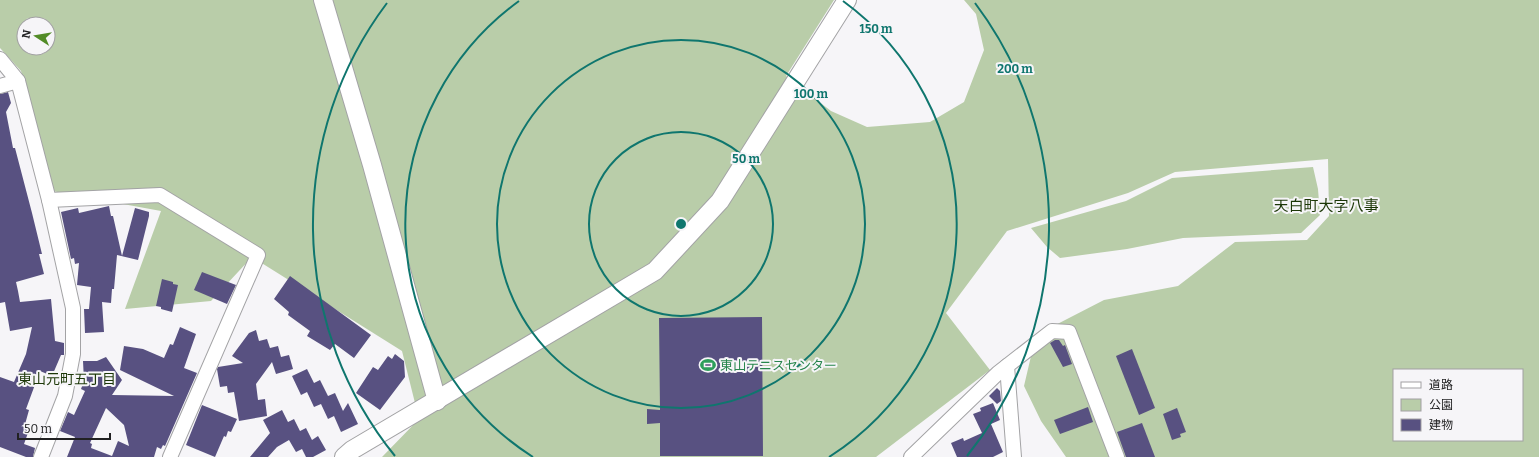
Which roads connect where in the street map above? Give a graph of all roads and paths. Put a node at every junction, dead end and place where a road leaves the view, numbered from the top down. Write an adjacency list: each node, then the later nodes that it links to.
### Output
1 (323, 0): 8 (street)
2 (847, 0): 8 (street)
3 (0, 59): 4 (street)
4 (18, 81): 5 (street); 6 (street)
5 (0, 86)
6 (50, 200): 9 (street); 10 (street)
7 (1007, 366): 12 (street); 13 (street); 14 (street)
8 (437, 401): 11 (street)
9 (41, 457)
10 (170, 457)
11 (344, 457)
12 (912, 457)
13 (1014, 457)
14 (1117, 457)

